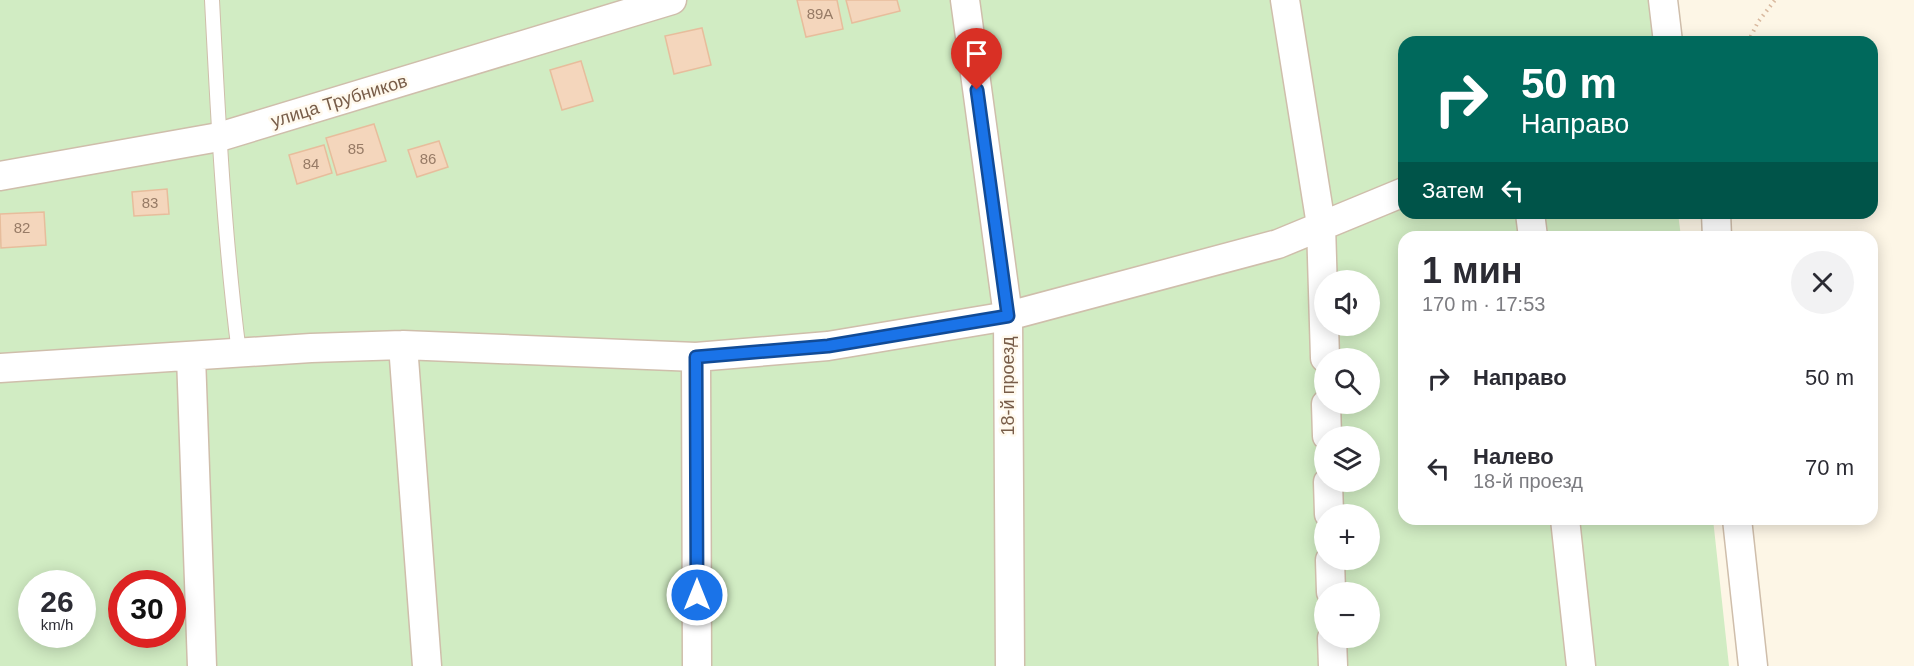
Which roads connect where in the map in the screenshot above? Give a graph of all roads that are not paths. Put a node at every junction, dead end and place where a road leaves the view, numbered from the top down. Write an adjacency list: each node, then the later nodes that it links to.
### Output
1 (212, 0): 7 (lane)
2 (672, 0): 7 (street, улица Трубников)
3 (965, 0): 11 (street, 18-й проезд)
4 (1285, 0): 10 (street)
5 (1663, 0): 6 (street)
6 (1667, 36)
7 (219, 137): 8 (street, улица Трубников); 14 (lane)
8 (0, 176)
9 (1398, 194): 10 (street)
10 (1321, 225): 11 (street); 13 (street)
11 (1008, 316): 16 (street); 24 (street, 18-й проезд)
12 (402, 345): 14 (street); 16 (street); 22 (street)
13 (1325, 348)
14 (238, 353): 15 (street)
15 (191, 356): 17 (street); 21 (street)
16 (696, 357): 23 (street)
17 (0, 368)
18 (1566, 525): 26 (street)
19 (1738, 525): 27 (street)
20 (1332, 648): 25 (street)
21 (202, 666)
22 (427, 666)
23 (697, 666)
24 (1010, 666)
25 (1333, 666)
26 (1581, 666)
27 (1754, 666)

